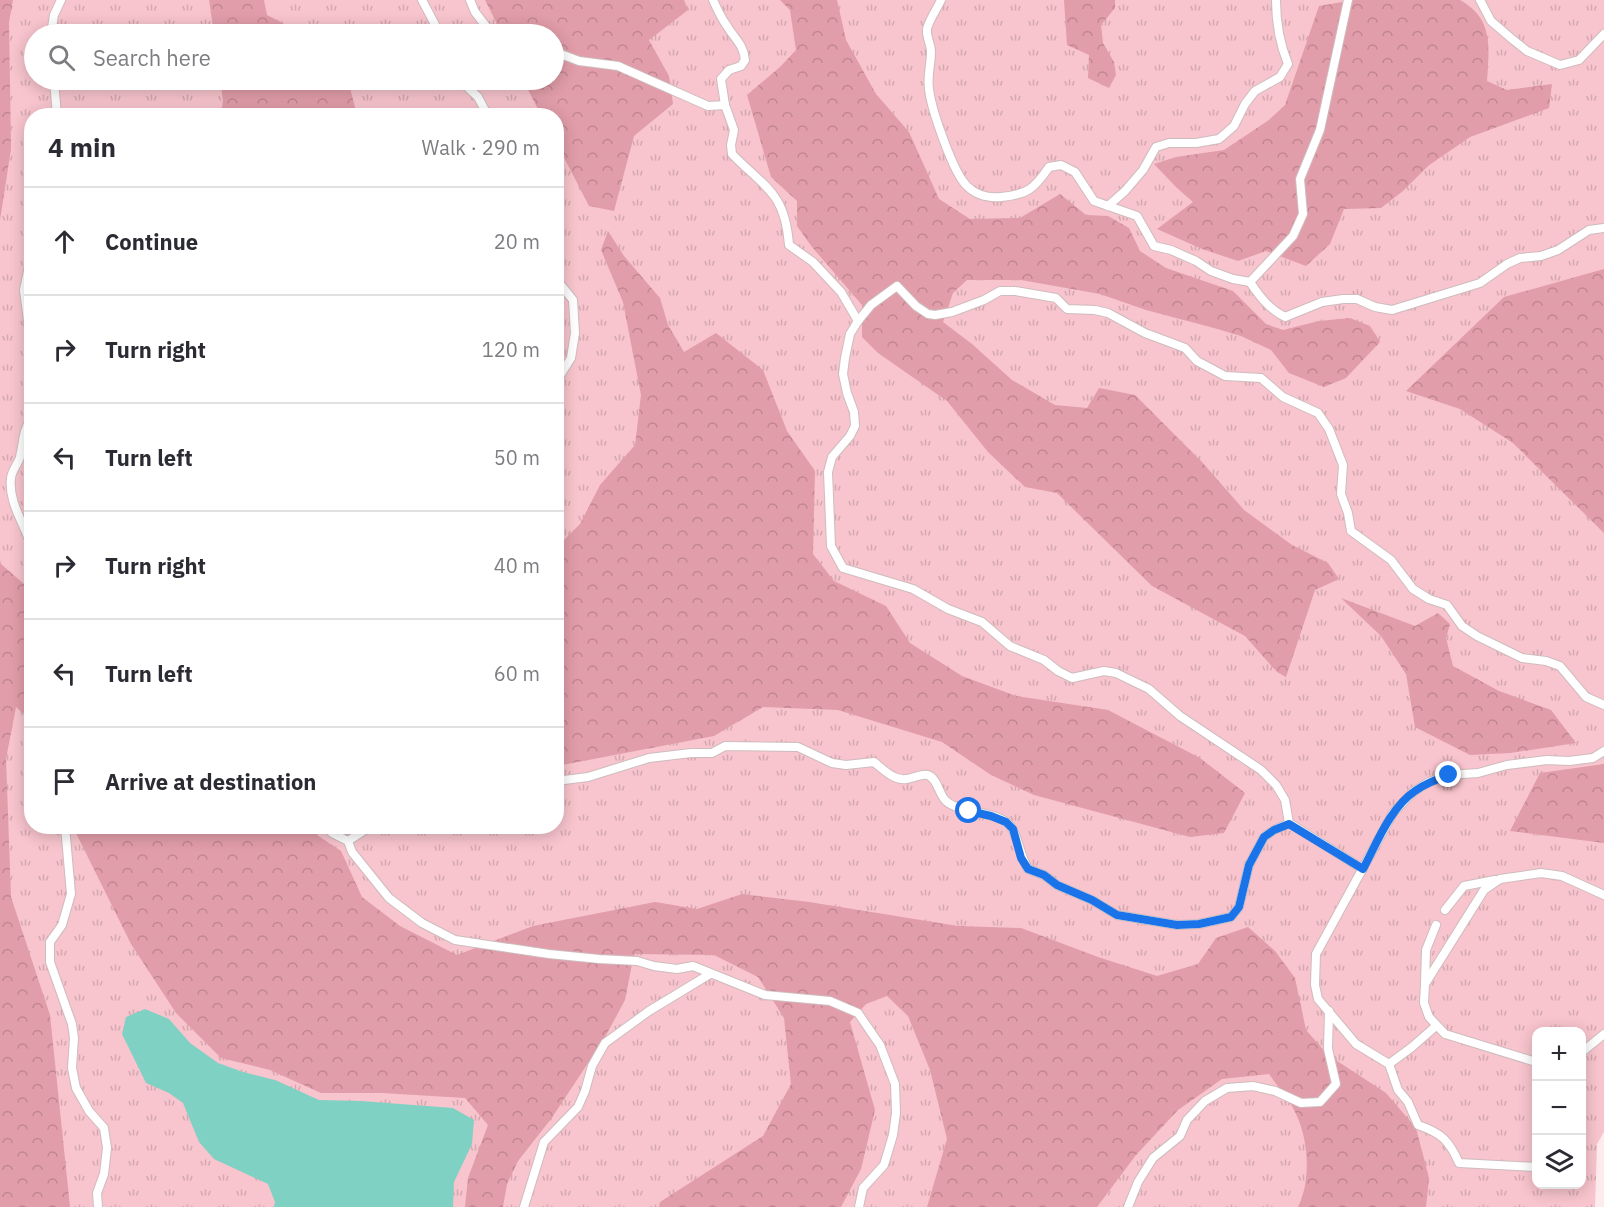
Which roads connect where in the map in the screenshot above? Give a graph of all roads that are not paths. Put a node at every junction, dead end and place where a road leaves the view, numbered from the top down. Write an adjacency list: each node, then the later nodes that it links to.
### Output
1 (61, 0): 9 (lane)
2 (422, 0): 10 (lane)
3 (470, 0): 11 (lane)
4 (713, 0): 16 (lane)
5 (941, 0): 19 (lane)
6 (1276, 0): 19 (lane)
7 (1348, 0): 21 (lane)
8 (1480, 0): 12 (lane)
9 (53, 24)
10 (435, 24)
11 (484, 24)
12 (1604, 34)
13 (564, 55): 16 (lane)
14 (55, 90): 17 (lane)
15 (471, 90): 18 (lane)
16 (725, 105): 23 (lane)
17 (56, 108)
18 (484, 108)
19 (1108, 206): 21 (lane)
20 (1604, 228): 21 (lane)
21 (1250, 282)
22 (564, 289): 24 (lane)
23 (858, 321): 27 (lane); 30 (lane)
24 (564, 369)
25 (24, 428): 26 (lane)
26 (24, 525)
27 (1604, 705)
28 (1604, 751): 35 (lane)
29 (564, 780): 30 (lane)
30 (1289, 824): 35 (lane)
31 (66, 834): 49 (lane)
32 (335, 834): 34 (lane)
33 (359, 834): 34 (lane)
34 (348, 841): 40 (lane)
35 (1363, 869): 42 (lane)
36 (1500, 879): 37 (lane); 38 (lane); 41 (lane)
37 (1604, 896)
38 (1445, 910)
39 (1436, 925): 41 (lane)
40 (710, 974): 50 (lane); 51 (lane)
41 (1425, 984): 43 (lane)
42 (1329, 1011): 47 (lane); 52 (lane)
43 (1436, 1026): 46 (lane); 47 (lane)
44 (1604, 1034): 45 (lane)
45 (1586, 1048)
46 (1532, 1061)
47 (1389, 1064): 48 (lane)
48 (1532, 1167)
49 (98, 1207)
50 (524, 1207)
51 (859, 1207)
52 (1128, 1207)

